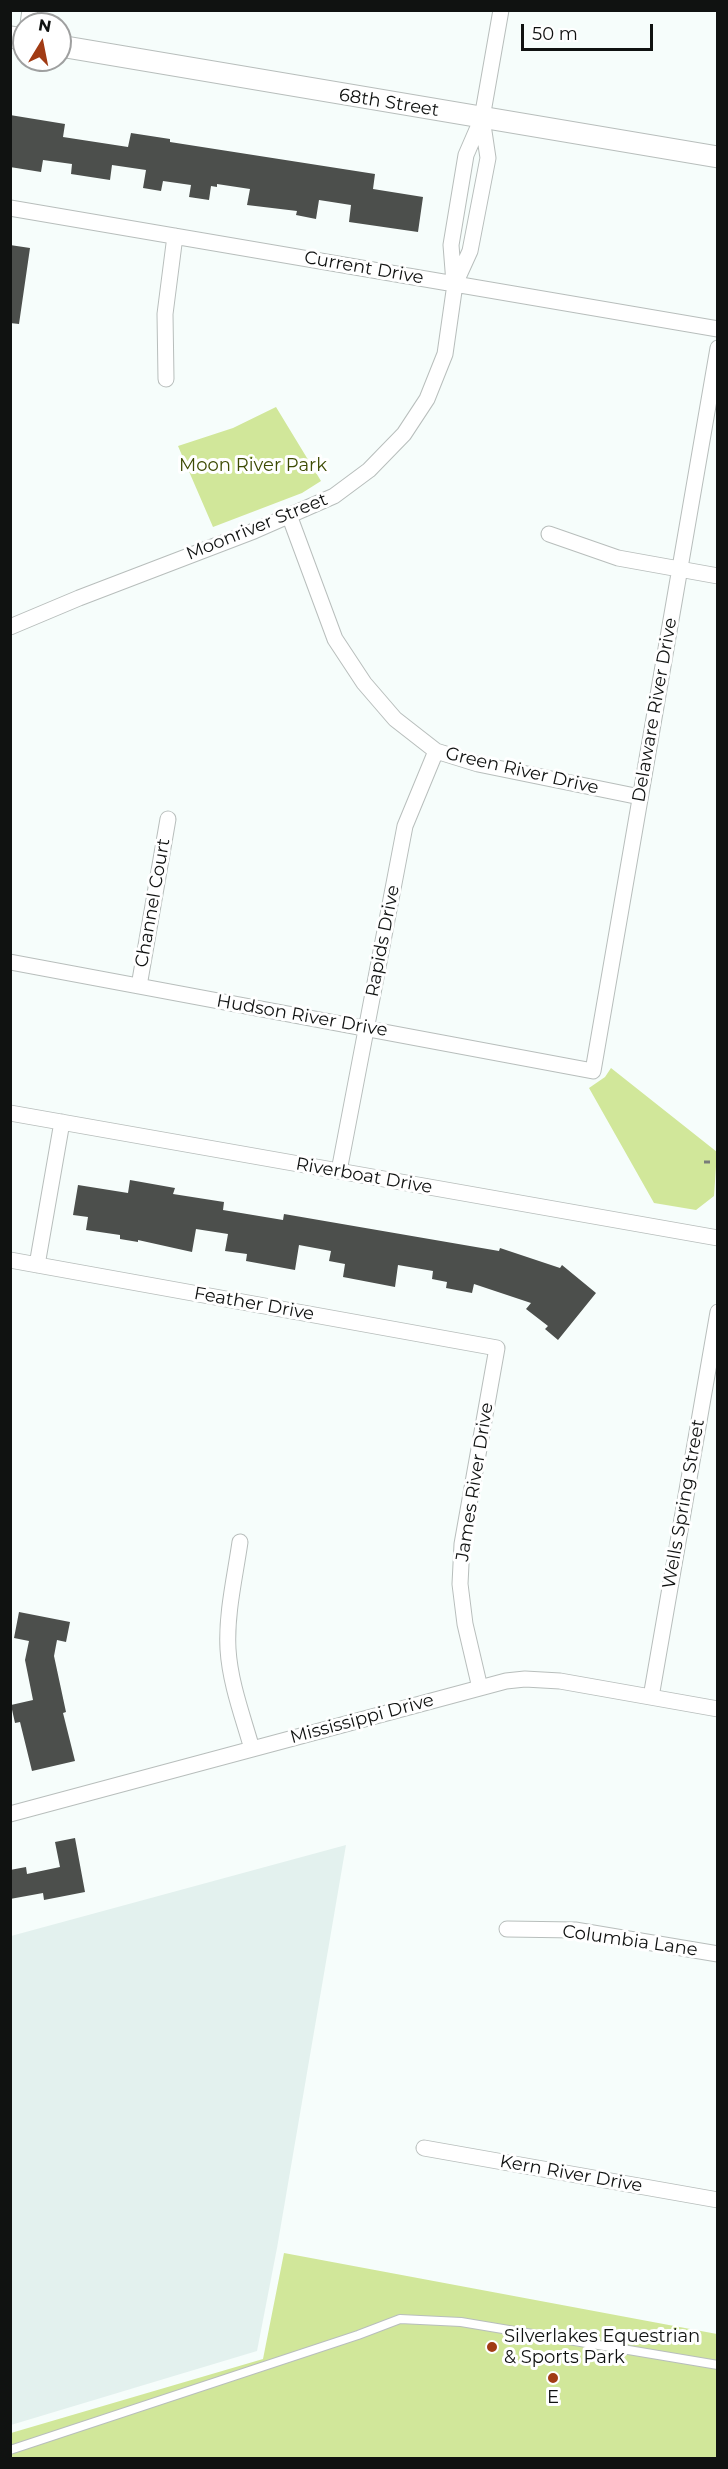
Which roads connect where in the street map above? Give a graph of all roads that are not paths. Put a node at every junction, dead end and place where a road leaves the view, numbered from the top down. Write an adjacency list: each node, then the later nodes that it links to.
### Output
1 (501, 10): 3 (street, Moonriver Street)
2 (72, 48): 3 (street, 68th Street)
3 (482, 118): 4 (street, 68th Street); 7 (street, Moonriver Street); 7 (street, Moonriver Street)
4 (717, 158)
5 (10, 208): 6 (street, Current Drive)
6 (175, 236): 7 (street, Current Drive); 10 (street)
7 (454, 284): 8 (street, Current Drive); 11 (street, Moonriver Street)
8 (717, 329)
9 (717, 348): 13 (street, Delaware River Drive)
10 (166, 380)
11 (290, 515): 15 (street, Moonriver Street); 16 (street, Green River Drive)
12 (549, 534): 13 (street)
13 (679, 569): 14 (street); 17 (street, Delaware River Drive)
14 (717, 576)
15 (10, 627)
16 (436, 751): 17 (street, Green River Drive); 21 (street, Rapids Drive)
17 (640, 797): 22 (street, Delaware River Drive)
18 (168, 819): 20 (street, Channel Court)
19 (10, 962): 20 (street, Hudson River Drive)
20 (139, 986): 21 (street, Hudson River Drive)
21 (366, 1028): 22 (street, Hudson River Drive); 25 (street, Rapids Drive)
22 (593, 1071)
23 (10, 1113): 24 (street, Riverboat Drive)
24 (62, 1122): 25 (street, Riverboat Drive); 28 (street)
25 (339, 1171): 26 (street, Riverboat Drive)
26 (717, 1238)
27 (10, 1260): 28 (street, Feather Drive)
28 (38, 1265): 30 (street, Feather Drive)
29 (717, 1312): 33 (street, Wells Spring Street)
30 (497, 1348): 32 (street, James River Drive)
31 (240, 1542): 35 (street)
32 (480, 1688): 33 (street, Mississippi Drive); 35 (street, Mississippi Drive)
33 (651, 1697): 34 (street, Mississippi Drive)
34 (717, 1709)
35 (252, 1749): 36 (street, Mississippi Drive)
36 (10, 1814)
37 (507, 1929): 38 (street, Columbia Lane)
38 (717, 1954)
39 (424, 2148): 40 (street, Kern River Drive)
40 (717, 2200)
41 (717, 2365): 42 (lane)
42 (10, 2450)

